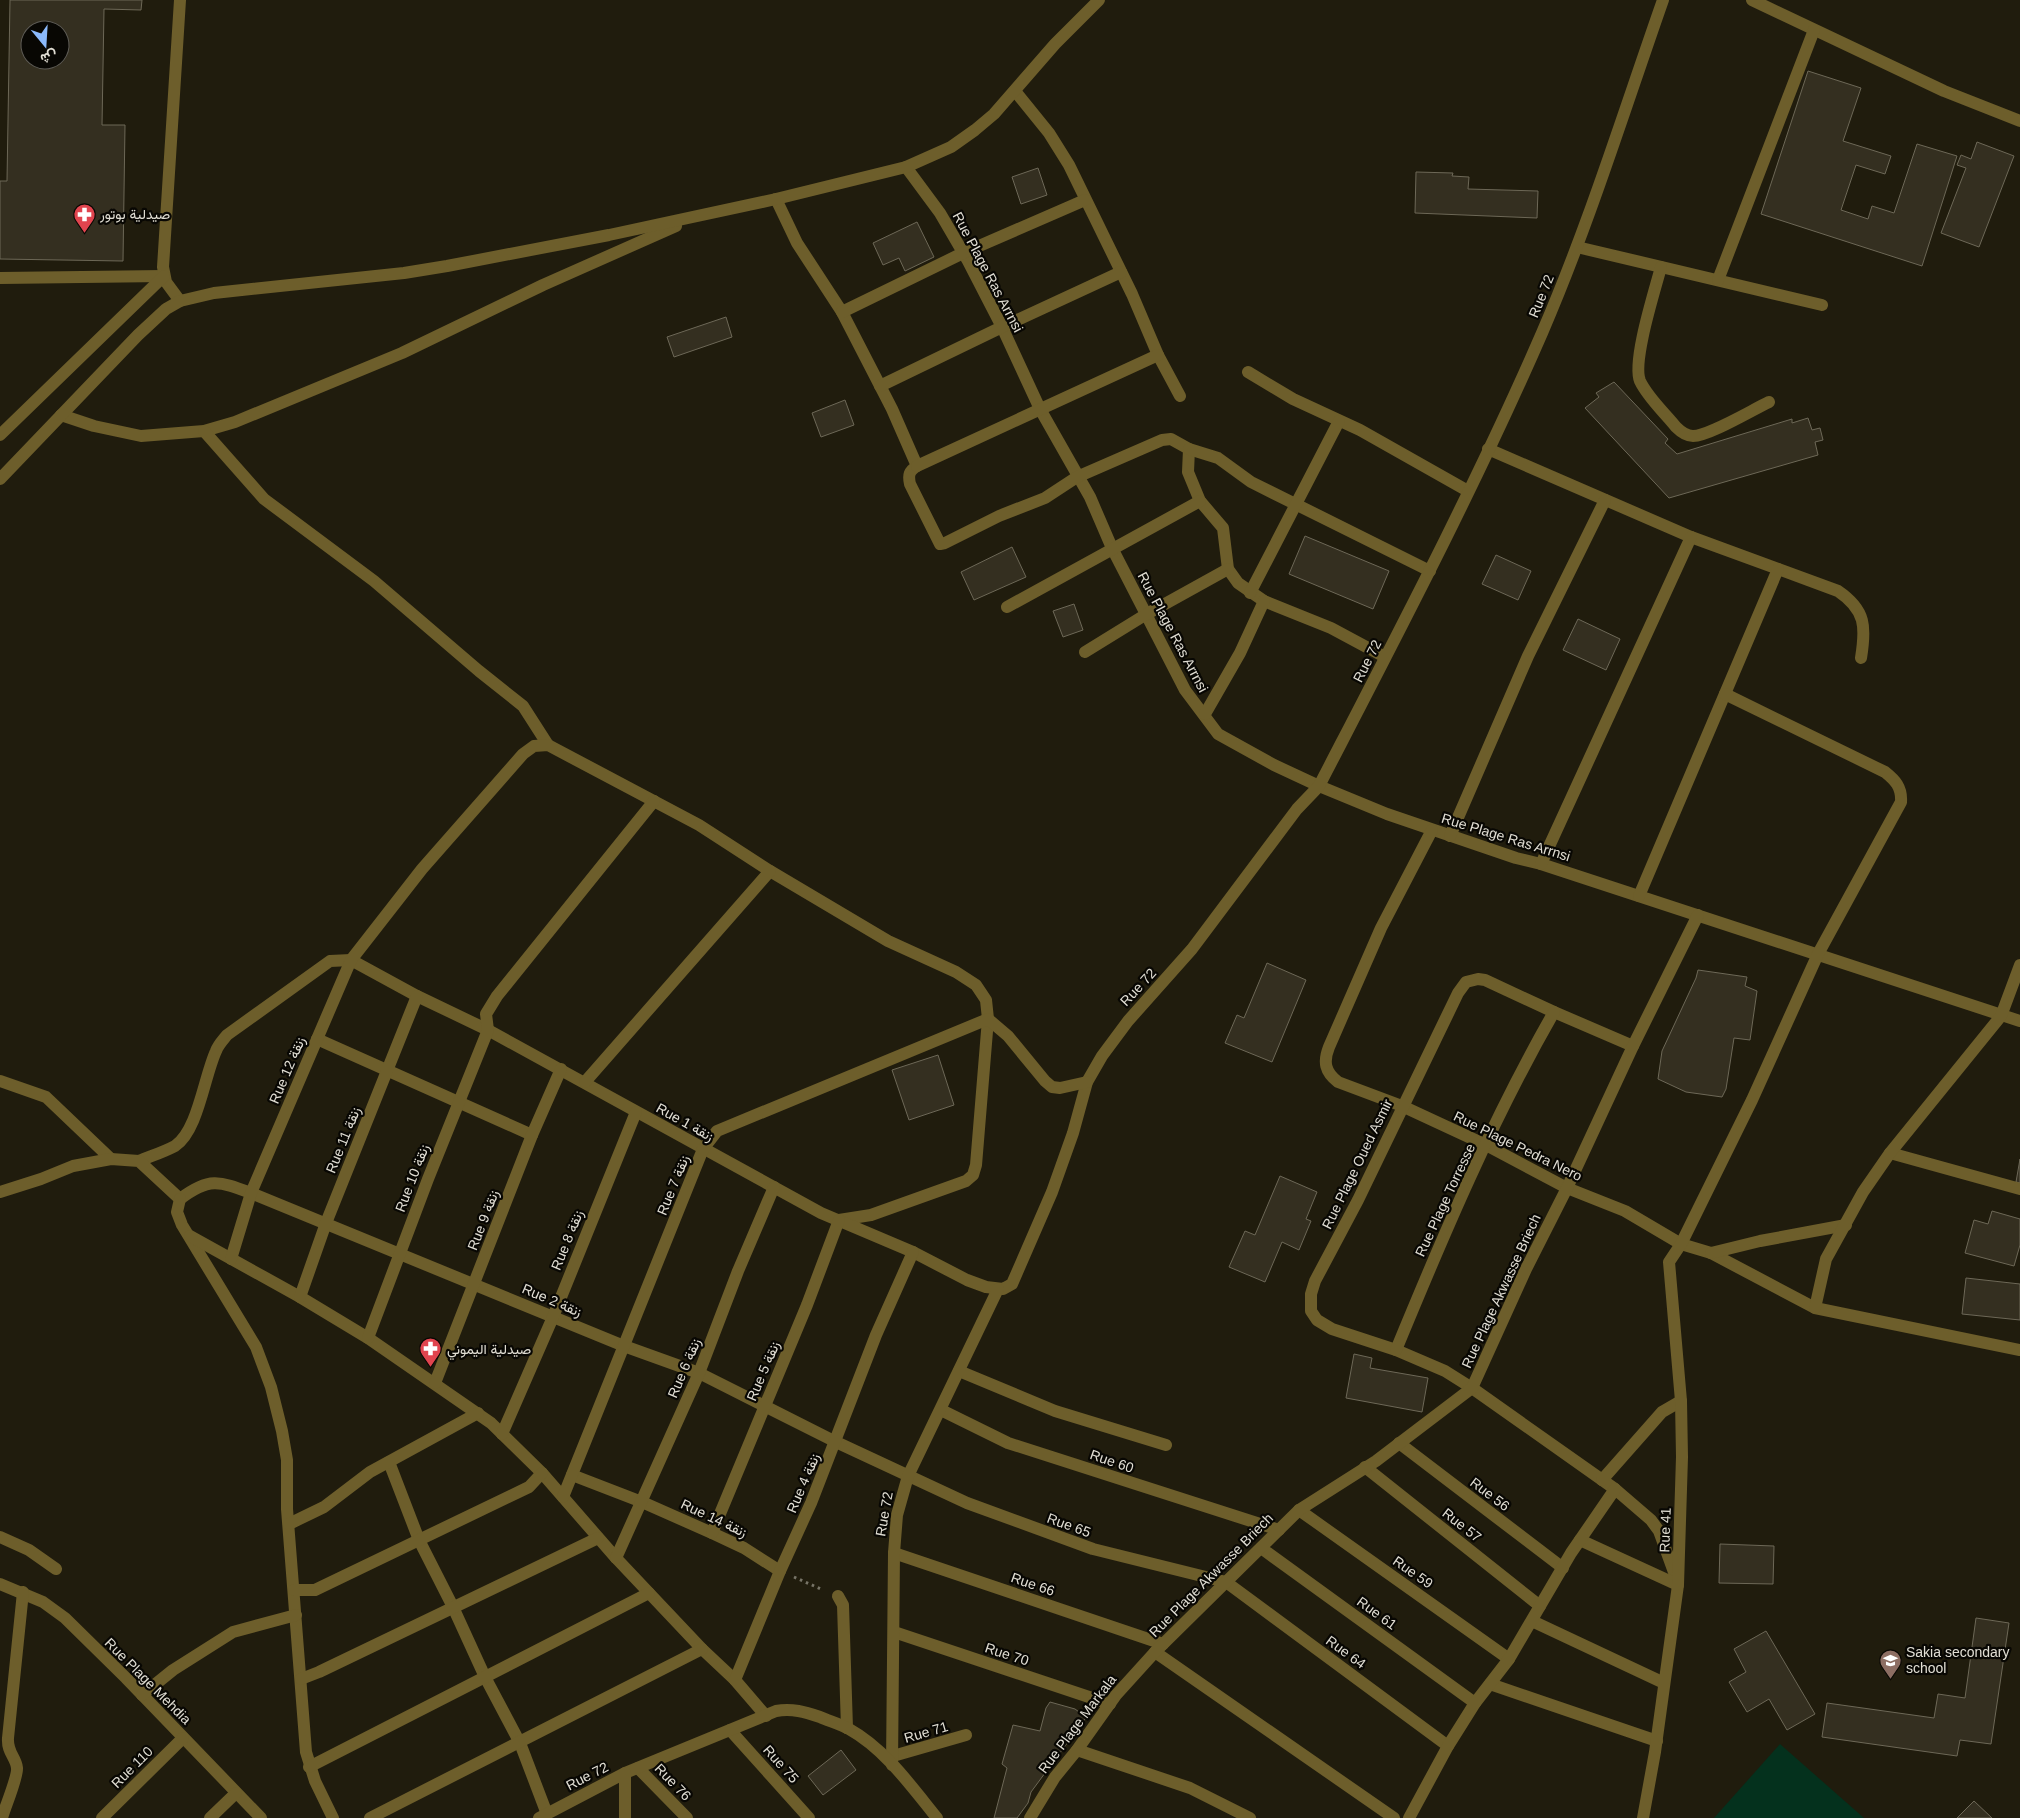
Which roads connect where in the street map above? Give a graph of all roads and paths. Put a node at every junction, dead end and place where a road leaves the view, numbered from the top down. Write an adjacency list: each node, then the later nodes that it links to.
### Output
1 (180, 0): 16 (street)
2 (1099, 0): 6 (street)
3 (1663, 0): 12 (street, Rue 72)
4 (1752, 0): 5 (street)
5 (1814, 30): 7 (street); 18 (street)
6 (1015, 90): 8 (street); 10 (street)
7 (2020, 121)
8 (906, 166): 9 (street); 13 (street, Rue Plage Ras Arrnsi)
9 (776, 199): 11 (street); 21 (street)
10 (1085, 200): 13 (street); 15 (street)
11 (699, 216): 19 (street); 31 (street)
12 (1576, 246): 14 (street); 34 (street, Rue 72)
13 (963, 253): 21 (street); 22 (street, Rue Plage Ras Arrnsi)
14 (1661, 267): 18 (street); 27 (street)
15 (1121, 272): 22 (street); 23 (street)
16 (164, 276): 17 (street); 19 (street); 32 (street)
17 (0, 278)
18 (1718, 280): 20 (street)
19 (180, 301): 29 (street)
20 (1822, 305)
21 (842, 312): 25 (street)
22 (1002, 327): 25 (street); 28 (street, Rue Plage Ras Arrnsi)
23 (1158, 355): 26 (street); 28 (street)
24 (1248, 372): 30 (street)
25 (880, 386): 35 (street)
26 (1180, 396)
27 (1768, 402)
28 (1040, 409): 35 (street); 36 (street, Rue Plage Ras Arrnsi)
29 (61, 415): 31 (street); 37 (street)
30 (1339, 421): 38 (street); 41 (street)
31 (204, 431): 56 (street)
32 (0, 435)
33 (1189, 449): 36 (street); 40 (street); 41 (street)
34 (1488, 449): 38 (street, Rue 72); 39 (street)
35 (917, 466): 36 (street)
36 (1078, 477): 43 (street, Rue Plage Ras Arrnsi)
37 (0, 479)
38 (1468, 491): 46 (street, Rue 72)
39 (1605, 500): 42 (street); 60 (street)
40 (1200, 501): 43 (street); 44 (street)
41 (1295, 504): 46 (street); 47 (street)
42 (1690, 537): 45 (street); 61 (street)
43 (1112, 548): 49 (street); 50 (street, Rue Plage Ras Arrnsi)
44 (1228, 569): 47 (street); 50 (street)
45 (1778, 569): 53 (street); 54 (street)
46 (1430, 571): 52 (street, Rue 72)
47 (1250, 593): 48 (street)
48 (1264, 601): 52 (street); 55 (street)
49 (1007, 607)
50 (1145, 615): 51 (street); 55 (street, Rue Plage Ras Arrnsi)
51 (1085, 652)
52 (1386, 658): 57 (street, Rue 72)
53 (1861, 658)
54 (1725, 694): 63 (street); 65 (street, Rue 41)
55 (1204, 714): 57 (street, Rue Plage Ras Arrnsi)
56 (548, 744): 58 (street); 66 (street, Rue 12 زنقة)
57 (1320, 786): 59 (street, Rue Plage Ras Arrnsi); 80 (street, Rue 72)
58 (654, 801): 62 (street); 73 (street, Rue 10 زنقة)
59 (1432, 830): 60 (street, Rue Plage Ras Arrnsi); 82 (street, Rue Plage Pedra Nero)
60 (1450, 836): 61 (street, Rue Plage Ras Arrnsi)
61 (1541, 864): 63 (street, Rue Plage Ras Arrnsi)
62 (770, 871): 71 (street); 79 (street)
63 (1639, 896): 64 (street, Rue Plage Ras Arrnsi)
64 (1698, 915): 65 (street, Rue Plage Ras Arrnsi); 75 (street, Rue Plage Akwasse Briech)
65 (1818, 954): 70 (street, Rue Plage Ras Arrnsi); 100 (street, Rue 41)
66 (351, 960): 68 (street, Rue 1 زنقة); 74 (street, Rue 12 زنقة); 89 (street)
67 (2020, 966): 70 (street)
68 (417, 996): 73 (street, Rue 1 زنقة); 77 (street, Rue 11 زنقة)
69 (1554, 1012): 75 (street, Rue Plage Oued Asmir); 82 (street, Rue Plage Oued Asmir); 85 (street, Rue Plage Torresse)
70 (2001, 1016): 72 (street, Rue Plage Ras Arrnsi); 87 (street)
71 (988, 1019): 80 (street); 86 (street, Rue 7 زنقة); 96 (street)
72 (2020, 1021)
73 (488, 1030): 76 (street, Rue 1 زنقة); 81 (street, Rue 10 زنقة)
74 (316, 1039): 77 (street); 94 (street, Rue 12 زنقة)
75 (1633, 1046): 91 (street, Rue Plage Akwasse Briech)
76 (561, 1069): 79 (street, Rue 1 زنقة); 84 (street, Rue 9 زنقة)
77 (386, 1070): 81 (street); 97 (street, Rue 11 زنقة)
78 (0, 1081): 88 (street)
79 (584, 1082): 83 (street, Rue 1 زنقة)
80 (1087, 1082): 106 (street, Rue 72)
81 (458, 1101): 84 (street); 102 (street, Rue 10 زنقة)
82 (1402, 1106): 85 (street, Rue Plage Pedra Nero); 112 (street, Rue Plage Oued Asmir)
83 (636, 1112): 86 (street, Rue 1 زنقة); 109 (street, Rue 8 زنقة)
84 (532, 1135): 105 (street, Rue 9 زنقة)
85 (1486, 1146): 91 (street, Rue Plage Pedra Nero); 112 (street, Rue Plage Torresse)
86 (703, 1150): 90 (street, Rue 1 زنقة); 111 (street, Rue 7 زنقة)
87 (1890, 1153): 92 (street); 98 (street)
88 (111, 1159): 89 (street); 93 (street)
89 (139, 1161): 95 (street)
90 (774, 1188): 96 (street, Rue 1 زنقة); 115 (street, Rue 6 زنقة)
91 (1567, 1188): 100 (street, Rue Plage Pedra Nero); 117 (street, Rue Plage Akwasse Briech)
92 (2020, 1189)
93 (0, 1192)
94 (251, 1192): 95 (street, Rue 2 زنقة); 97 (street, Rue 2 زنقة); 104 (street, Rue 12 زنقة)
95 (180, 1199): 99 (street)
96 (839, 1220): 101 (street, Rue 1 زنقة); 119 (street, Rue 5 زنقة)
97 (326, 1223): 102 (street, Rue 2 زنقة); 107 (street, Rue 11 زنقة)
98 (1846, 1224): 103 (street); 108 (street)
99 (190, 1236): 104 (street); 136 (street)
100 (1681, 1244): 103 (street, Rue Plage Pedra Nero); 118 (street, Rue 41)
101 (913, 1252): 106 (street, Rue 1 زنقة); 123 (street, Rue 4 زنقة)
102 (400, 1253): 105 (street, Rue 2 زنقة); 110 (street, Rue 10 زنقة)
103 (1711, 1253): 108 (street, Rue Plage Pedra Nero)
104 (231, 1259): 107 (street)
105 (474, 1284): 109 (street, Rue 2 زنقة); 116 (street, Rue 9 زنقة)
106 (998, 1289): 114 (street, Rue 72)
107 (300, 1297): 110 (street)
108 (1815, 1308): 113 (street, Rue Plage Pedra Nero)
109 (553, 1317): 111 (street, Rue 2 زنقة); 122 (street, Rue 8 زنقة)
110 (368, 1338): 116 (street)
111 (624, 1346): 115 (street, Rue 2 زنقة); 129 (street, Rue 7 زنقة)
112 (1396, 1350): 117 (street)
113 (2020, 1350)
114 (959, 1371): 120 (street, Rue 72); 125 (street)
115 (699, 1373): 119 (street, Rue 2 زنقة); 134 (street, Rue 6 زنقة)
116 (435, 1383): 121 (street)
117 (1472, 1388): 124 (street, Rue Plage Akwasse Briech); 131 (street)
118 (1681, 1401): 131 (street); 151 (street, Rue 41)
119 (765, 1405): 123 (street, Rue 2 زنقة); 138 (street, Rue 5 زنقة)
120 (941, 1410): 130 (street, Rue 72); 137 (street, Rue 60)
121 (478, 1413): 122 (street); 126 (street)
122 (502, 1434): 128 (street)
123 (836, 1442): 130 (street, Rue 2 زنقة); 148 (street, Rue 4 زنقة)
124 (1399, 1443): 127 (street, Rue Plage Akwasse Briech); 146 (street, Rue 56)
125 (1166, 1445)
126 (389, 1462): 136 (street); 141 (street)
127 (1366, 1467): 135 (street, Rue Plage Akwasse Briech); 156 (street, Rue 57)
128 (542, 1473): 133 (street); 141 (street)
129 (572, 1475): 133 (street, Rue 7 زنقة); 134 (street, Rue 14 زنقة)
130 (908, 1476): 144 (street, Rue 72); 149 (street, Rue 65)
131 (1602, 1480): 132 (street)
132 (1615, 1489): 142 (street); 151 (street)
133 (563, 1497): 140 (street)
134 (642, 1502): 138 (street, Rue 14 زنقة); 145 (street, Rue 6 زنقة)
135 (1299, 1510): 137 (street, Rue Plage Akwasse Briech); 163 (street, Rue 59)
136 (289, 1524): 152 (street)
137 (1278, 1530): 143 (street, Rue Plage Akwasse Briech)
138 (712, 1533): 148 (street, Rue 14 زنقة)
139 (0, 1537): 147 (street)
140 (598, 1538): 145 (street); 157 (street)
141 (418, 1540): 152 (street); 157 (street)
142 (1580, 1540): 146 (street); 151 (street)
143 (1261, 1548): 149 (street, Rue Plage Akwasse Briech); 170 (street, Rue 61)
144 (894, 1553): 160 (street, Rue 72); 161 (street, Rue 66)
145 (616, 1558): 154 (street)
146 (1563, 1568): 156 (street)
147 (56, 1569)
148 (780, 1571): 155 (path); 166 (street, Rue 4 زنقة)
149 (1226, 1582): 161 (street, Rue Plage Akwasse Briech); 179 (street, Rue 64)
150 (0, 1584): 153 (street, Rue Plage Mehdia)
151 (1678, 1585): 167 (street, Rue 41)
152 (294, 1590): 158 (street)
153 (23, 1592): 169 (street, Rue Plage Mehdia); 187 (street)
154 (649, 1593): 162 (street); 164 (street)
155 (838, 1596): 173 (street)
156 (1540, 1606): 159 (street)
157 (453, 1608): 164 (street); 165 (street)
158 (296, 1615): 165 (street); 169 (street)
159 (1532, 1621): 163 (street); 167 (street)
160 (894, 1632): 171 (street, Rue 70); 181 (street, Rue 72)
161 (1159, 1648): 171 (street, Rue Plage Markala); 199 (street, Rue 66)
162 (702, 1649): 166 (street); 178 (street)
163 (1509, 1659): 168 (street)
164 (485, 1677): 178 (street); 182 (street)
165 (301, 1679): 182 (street)
166 (734, 1680): 172 (street)
167 (1664, 1683): 177 (street, Rue 41)
168 (1490, 1684): 170 (street); 177 (street)
169 (142, 1695): 176 (street, Rue Plage Mehdia)
170 (1475, 1703): 179 (street)
171 (1110, 1704): 180 (street, Rue Plage Markala)
172 (766, 1716): 173 (street, Rue 72); 174 (street, Rue 72)
173 (847, 1728): 181 (street, Rue 72)
174 (730, 1730): 183 (street, Rue 72); 195 (street, Rue 75)
175 (966, 1736): 181 (street, Rue 71)
176 (183, 1738): 185 (street, Rue Plage Mehdia); 188 (street, Rue 110)
177 (1656, 1741): 201 (street, Rue 41)
178 (520, 1744): 186 (street); 192 (street)
179 (1448, 1746): 200 (street)
180 (1077, 1750): 197 (street, Rue Plage Markala); 198 (street)
181 (893, 1760): 196 (street, Rue 72)
182 (310, 1767): 191 (street)
183 (638, 1768): 184 (street, Rue 72); 194 (street, Rue 76)
184 (625, 1773): 186 (street, Rue 72); 193 (street)
185 (236, 1793): 189 (street); 190 (street, Rue Plage Mehdia)
186 (543, 1816)
187 (2, 1818)
188 (102, 1818)
189 (210, 1818)
190 (261, 1818)
191 (333, 1818)
192 (370, 1818)
193 (625, 1818)
194 (686, 1818)
195 (809, 1818)
196 (937, 1818)
197 (1030, 1818)
198 (1250, 1818)
199 (1394, 1818)
200 (1408, 1818)
201 (1643, 1818)

